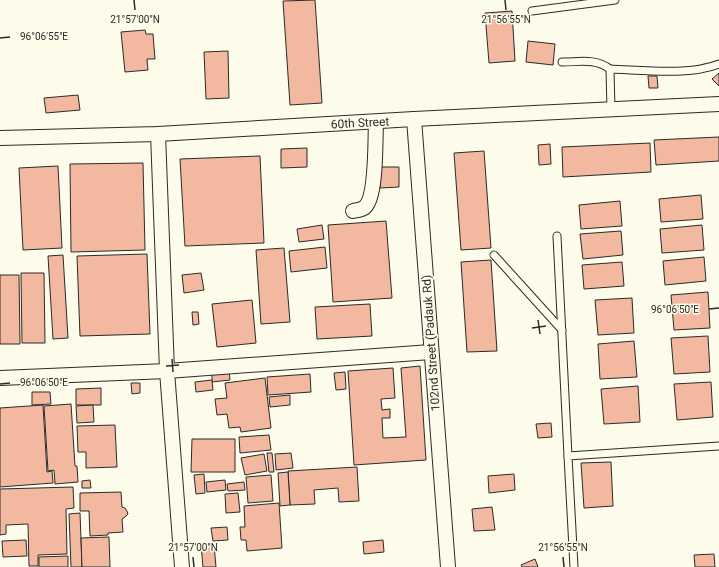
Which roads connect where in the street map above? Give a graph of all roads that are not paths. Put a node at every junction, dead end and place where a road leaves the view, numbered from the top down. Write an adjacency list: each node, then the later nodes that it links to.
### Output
1 (615, 0): 2 (lane)
2 (532, 10)
3 (562, 62): 5 (lane)
4 (719, 64): 5 (lane)
5 (610, 69): 7 (lane)
6 (719, 104): 7 (street, 60th Street)
7 (611, 110): 8 (street, 60th Street)
8 (414, 120): 9 (street, 60th Street); 16 (street, 102nd Street (Padauk Rd))
9 (376, 122): 10 (street, 60th Street); 12 (street)
10 (158, 134): 11 (street, 60th Street); 17 (street)
11 (0, 138)
12 (353, 210)
13 (557, 236): 15 (lane)
14 (494, 255): 15 (lane)
15 (562, 330): 20 (lane)
16 (431, 352): 17 (street); 22 (street, 102nd Street (Padauk Rd))
17 (167, 370): 18 (street); 21 (street)
18 (0, 378)
19 (719, 446): 20 (lane)
20 (568, 456): 23 (lane)
21 (182, 567)
22 (448, 567)
23 (574, 567)

